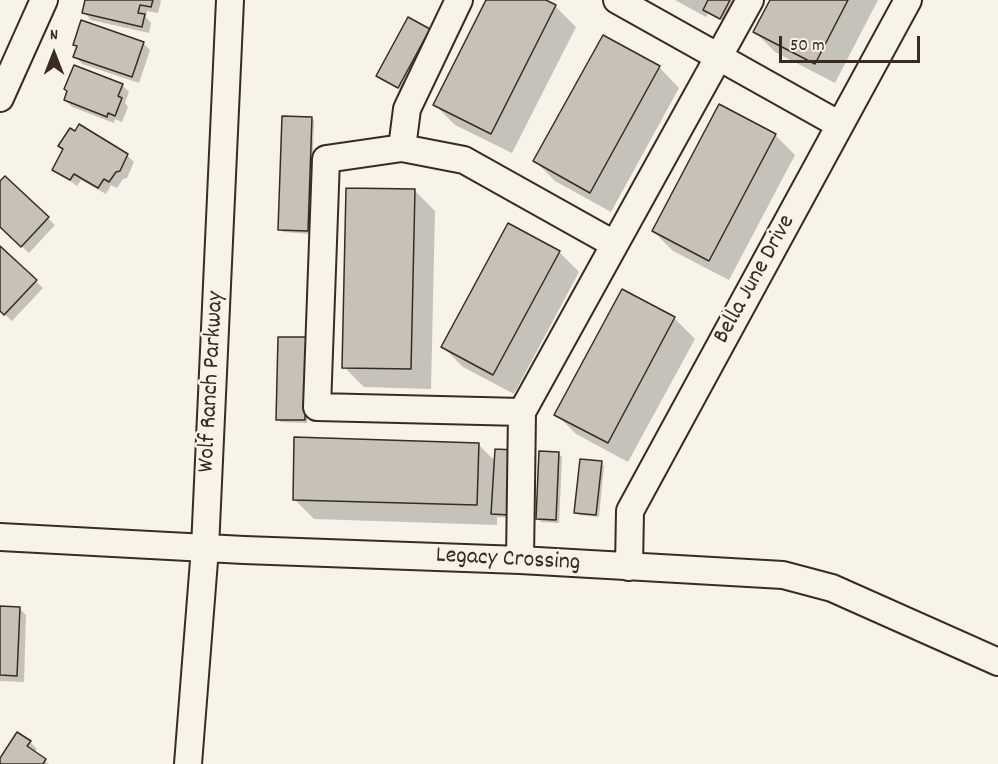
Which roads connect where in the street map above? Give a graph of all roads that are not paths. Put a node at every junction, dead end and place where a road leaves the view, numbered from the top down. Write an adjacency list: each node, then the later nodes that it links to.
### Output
1 (230, 0): 14 (street, Wolf Ranch Parkway)
2 (459, 0): 10 (street)
3 (617, 0): 7 (street)
4 (750, 0): 7 (street)
5 (908, 0): 9 (street, Bella June Drive)
6 (38, 2): 8 (street)
7 (718, 57): 9 (street); 11 (street)
8 (0, 98)
9 (840, 125): 16 (street, Bella June Drive)
10 (402, 148): 11 (street); 12 (street)
11 (614, 244): 12 (street)
12 (522, 412): 15 (street)
13 (0, 537): 14 (street, Legacy Crossing)
14 (205, 548): 15 (street, Legacy Crossing); 18 (street, Wolf Ranch Parkway)
15 (520, 560): 16 (street, Legacy Crossing)
16 (629, 567): 17 (street, Legacy Crossing)
17 (998, 662)
18 (188, 764)

